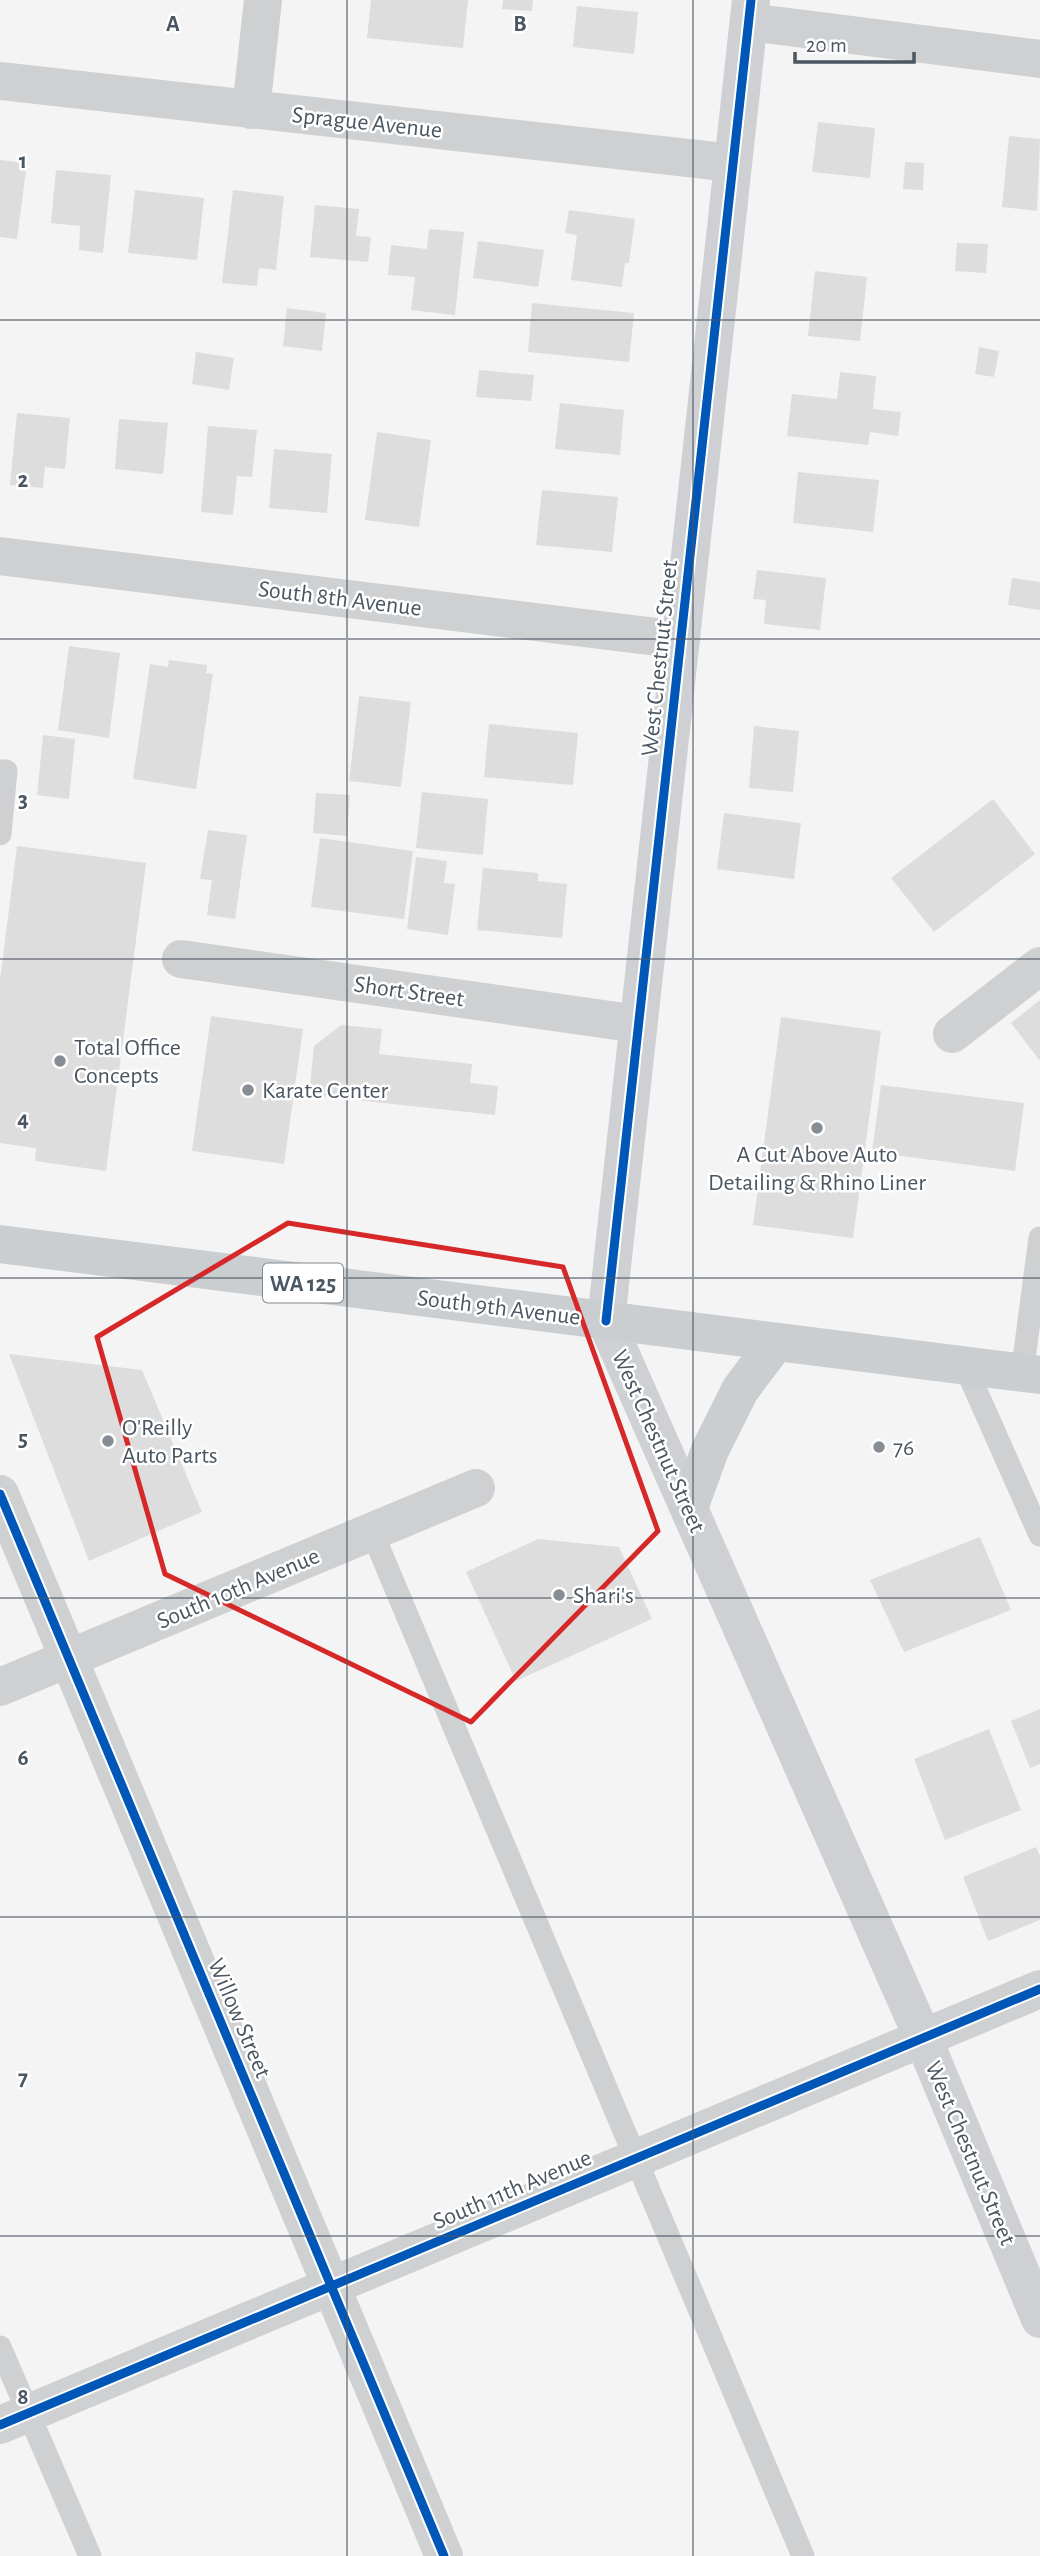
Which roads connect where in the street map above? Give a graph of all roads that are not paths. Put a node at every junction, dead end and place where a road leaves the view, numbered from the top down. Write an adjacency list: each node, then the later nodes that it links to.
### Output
1 (263, 0): 5 (street)
2 (750, 11): 3 (street); 6 (main road, West Chestnut Street)
3 (1040, 59)
4 (0, 81): 5 (street, Sprague Avenue)
5 (251, 110): 6 (street, Sprague Avenue)
6 (733, 163): 8 (main road, West Chestnut Street)
7 (0, 556): 8 (street, South 8th Avenue)
8 (681, 640): 13 (main road, West Chestnut Street)
9 (0, 771): 10 (lane)
10 (0, 834)
11 (181, 959): 13 (street, Short Street)
12 (1040, 965): 14 (street)
13 (638, 1024): 17 (main road, West Chestnut Street)
14 (952, 1034)
15 (1040, 1238): 20 (lane)
16 (0, 1244): 17 (main road, South 9th Avenue / WA 125)
17 (606, 1321): 18 (main road, South 9th Avenue / WA 125); 23 (main road, West Chestnut Street)
18 (776, 1342): 19 (main road, South 9th Avenue / WA 125); 23 (main road)
19 (965, 1366): 20 (main road, South 9th Avenue / WA 125); 25 (lane)
20 (1031, 1375)
21 (476, 1488): 24 (street, South 10th Avenue)
22 (0, 1494): 26 (street, Willow Street)
23 (689, 1508): 29 (main road, West Chestnut Street)
24 (372, 1532): 26 (street, South 10th Avenue); 30 (lane)
25 (1040, 1535)
26 (69, 1659): 27 (street, South 10th Avenue); 31 (street, Willow Street)
27 (0, 1688)
28 (1040, 1989): 29 (street, South 11th Avenue)
29 (923, 2038): 30 (street, South 11th Avenue); 32 (main road, West Chestnut Street)
30 (634, 2159): 31 (street, South 11th Avenue); 37 (lane)
31 (331, 2285): 34 (street, South 11th Avenue); 36 (street, Willow Street)
32 (1040, 2319)
33 (0, 2347): 34 (lane)
34 (14, 2419): 35 (lane)
35 (90, 2556)
36 (444, 2556)
37 (803, 2556)

